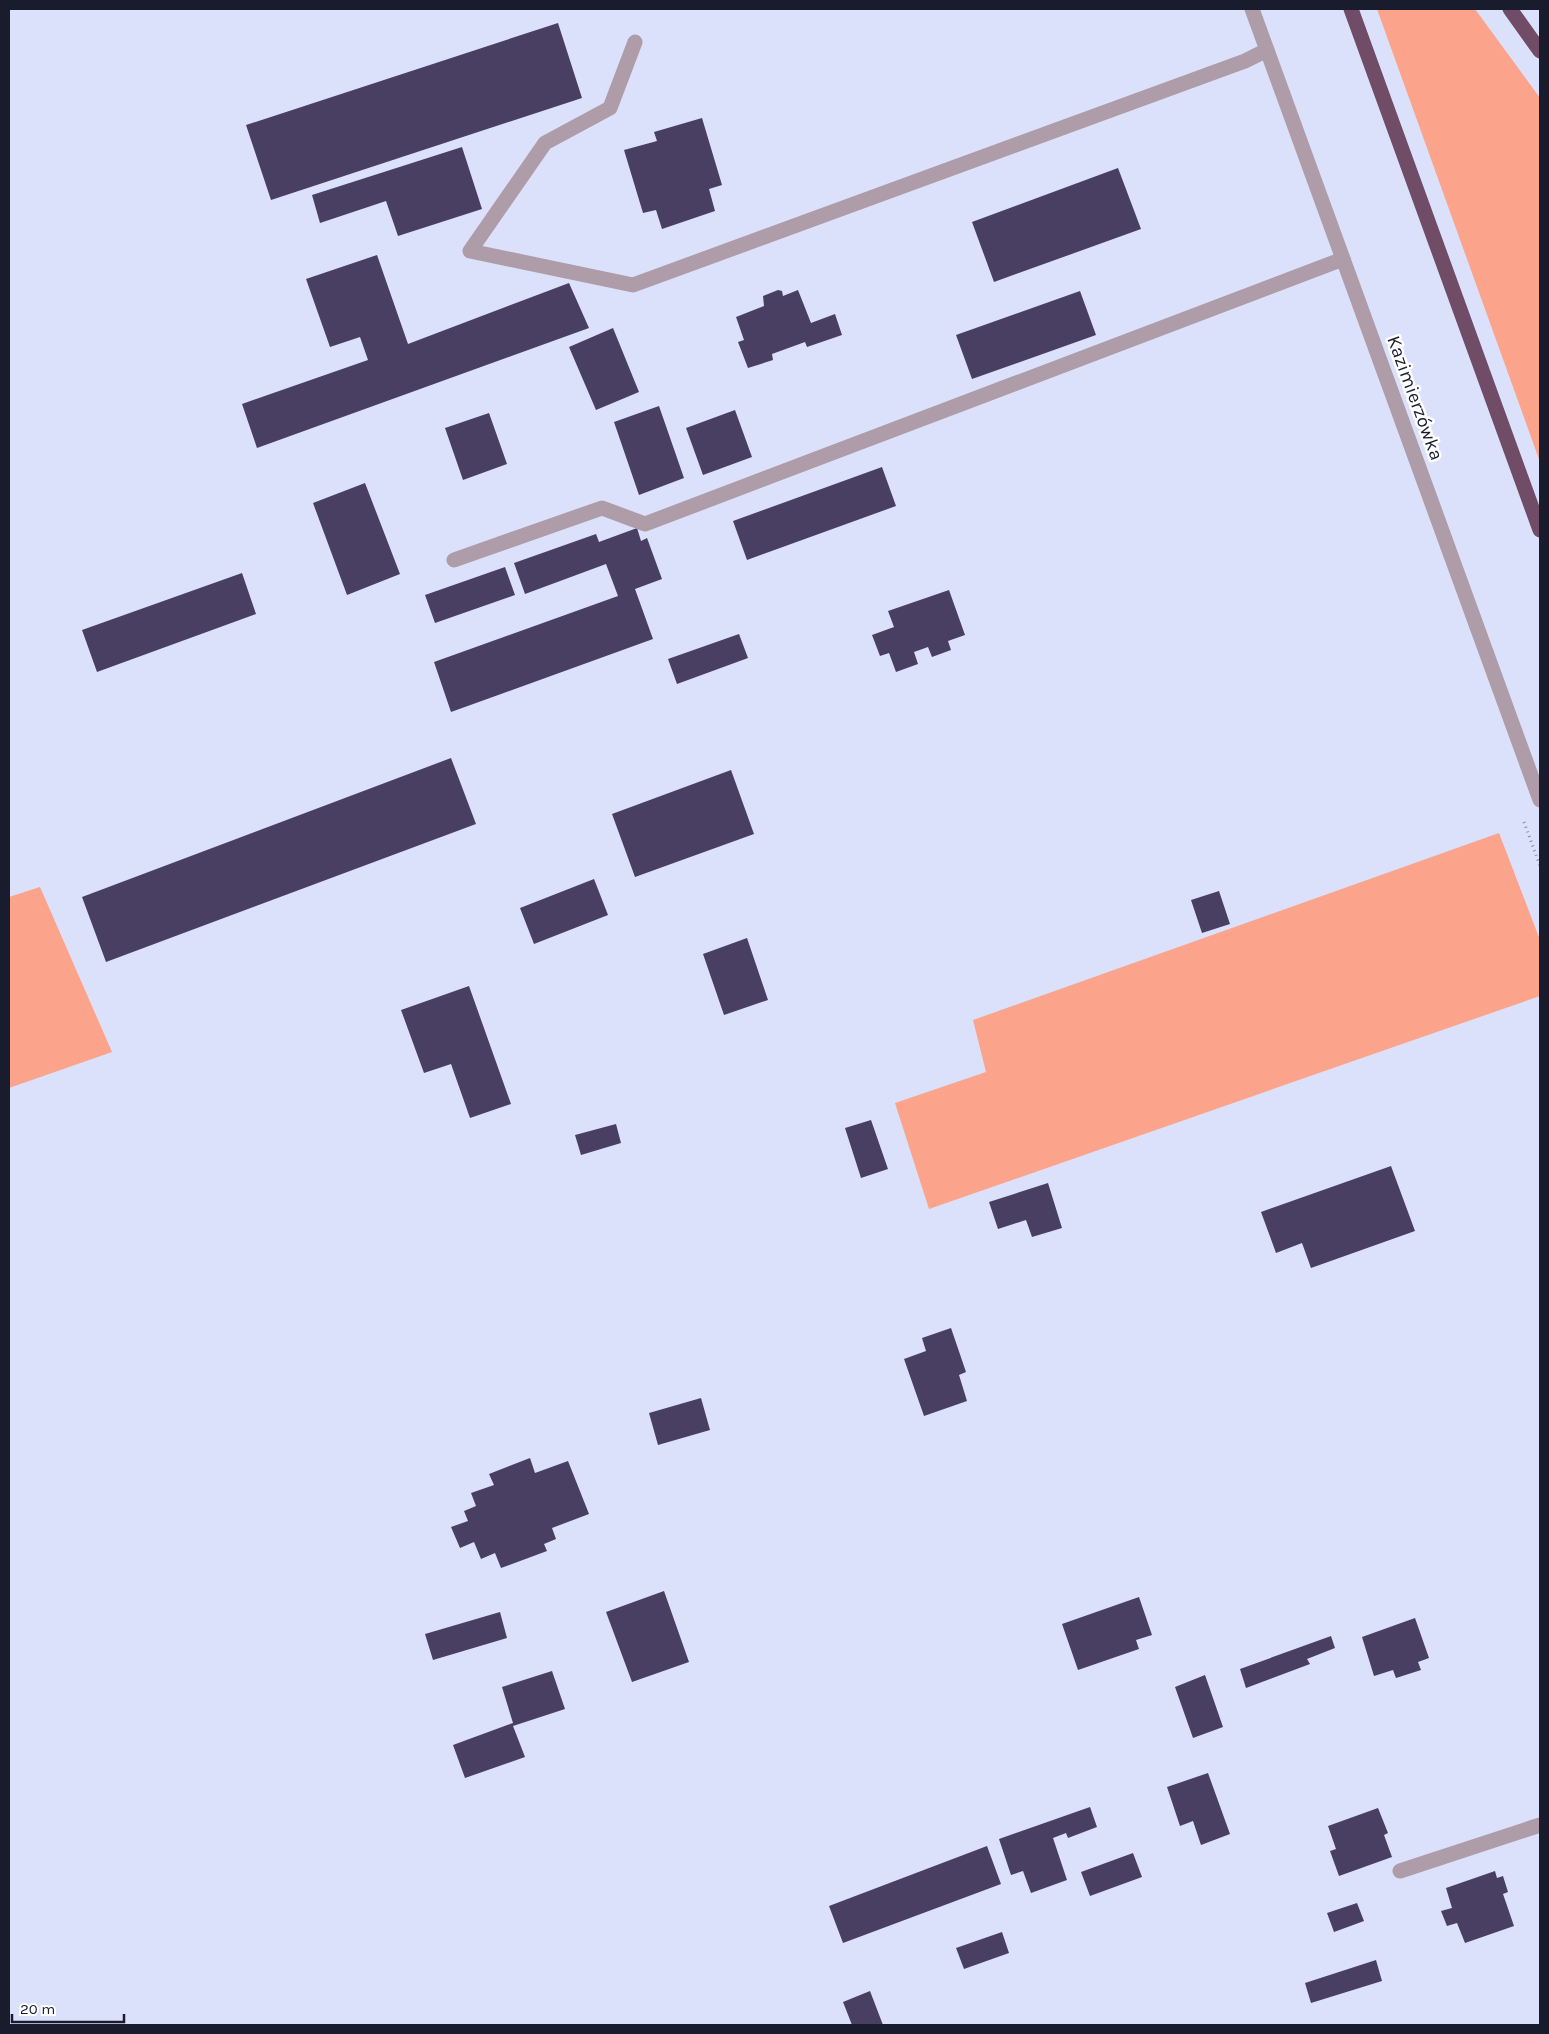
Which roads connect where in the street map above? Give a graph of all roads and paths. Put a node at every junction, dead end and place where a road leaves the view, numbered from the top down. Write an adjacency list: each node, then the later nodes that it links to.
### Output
1 (1252, 9): 5 (street, Kazimierzówka)
2 (1351, 9): 8 (highway)
3 (1510, 9): 6 (highway)
4 (635, 42): 5 (street)
5 (1267, 50): 7 (street, Kazimierzówka)
6 (1540, 51)
7 (1343, 258): 9 (street); 10 (street, Kazimierzówka)
8 (1540, 530)
9 (454, 560)
10 (1540, 800)
11 (1540, 1825): 12 (street)
12 (1400, 1871)

